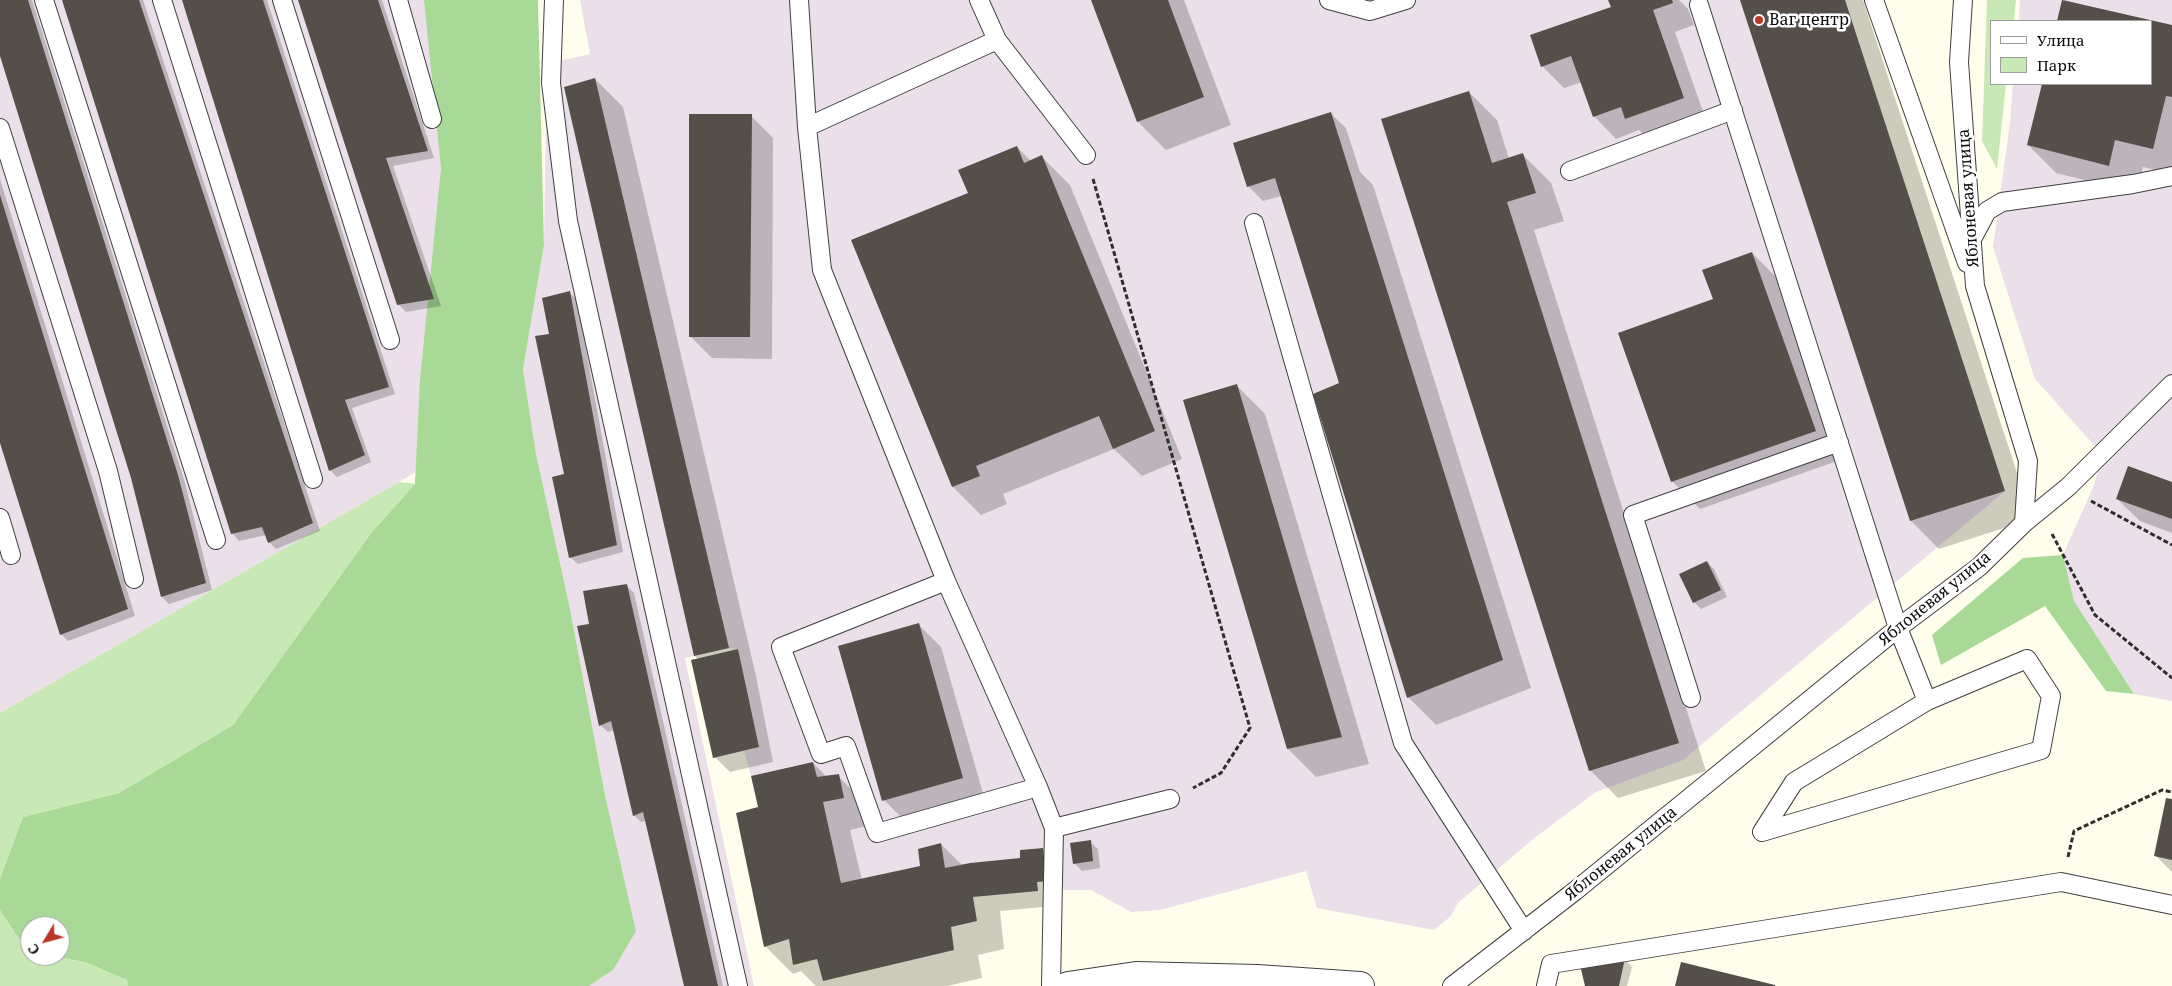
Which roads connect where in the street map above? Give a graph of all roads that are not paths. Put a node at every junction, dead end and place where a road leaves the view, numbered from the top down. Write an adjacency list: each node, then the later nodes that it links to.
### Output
1 (44, 0): 30 (lane)
2 (162, 0): 27 (lane)
3 (282, 0): 24 (lane)
4 (398, 0): 15 (lane)
5 (554, 0): 42 (lane)
6 (799, 0): 16 (lane)
7 (980, 0): 13 (lane)
8 (1328, 0): 9 (lane)
9 (1406, 0)
10 (1874, 0): 23 (lane)
11 (1963, 0): 22 (lane, Яблоневая улица)
12 (1699, 5): 14 (lane)
13 (997, 40): 16 (lane); 18 (lane)
14 (1733, 110): 19 (lane); 26 (lane)
15 (432, 119)
16 (808, 127): 33 (lane)
17 (0, 128): 32 (lane)
18 (1086, 155)
19 (1570, 171)
20 (2172, 176): 22 (lane)
21 (1254, 224): 41 (lane)
22 (1972, 239): 23 (lane, Яблоневая улица)
23 (1975, 286): 29 (lane, Яблоневая улица)
24 (390, 340)
25 (2172, 384): 29 (lane)
26 (1839, 442): 34 (lane); 35 (lane)
27 (313, 479)
28 (0, 518): 31 (lane)
29 (2024, 523): 34 (lane, Яблоневая улица)
30 (216, 540)
31 (11, 555)
32 (134, 580)
33 (946, 581): 37 (lane); 37 (lane)
34 (1898, 628): 36 (lane); 41 (lane, Яблоневая улица)
35 (1691, 698)
36 (1927, 701): 36 (lane)
37 (1038, 787): 39 (lane)
38 (1170, 799): 39 (lane)
39 (1054, 828): 43 (lane)
40 (2172, 905): 47 (lane)
41 (1524, 931): 46 (lane, Яблоневая улица)
42 (738, 986)
43 (1051, 986)
44 (1068, 986): 45 (street)
45 (1360, 986)
46 (1452, 986)
47 (1546, 986)

